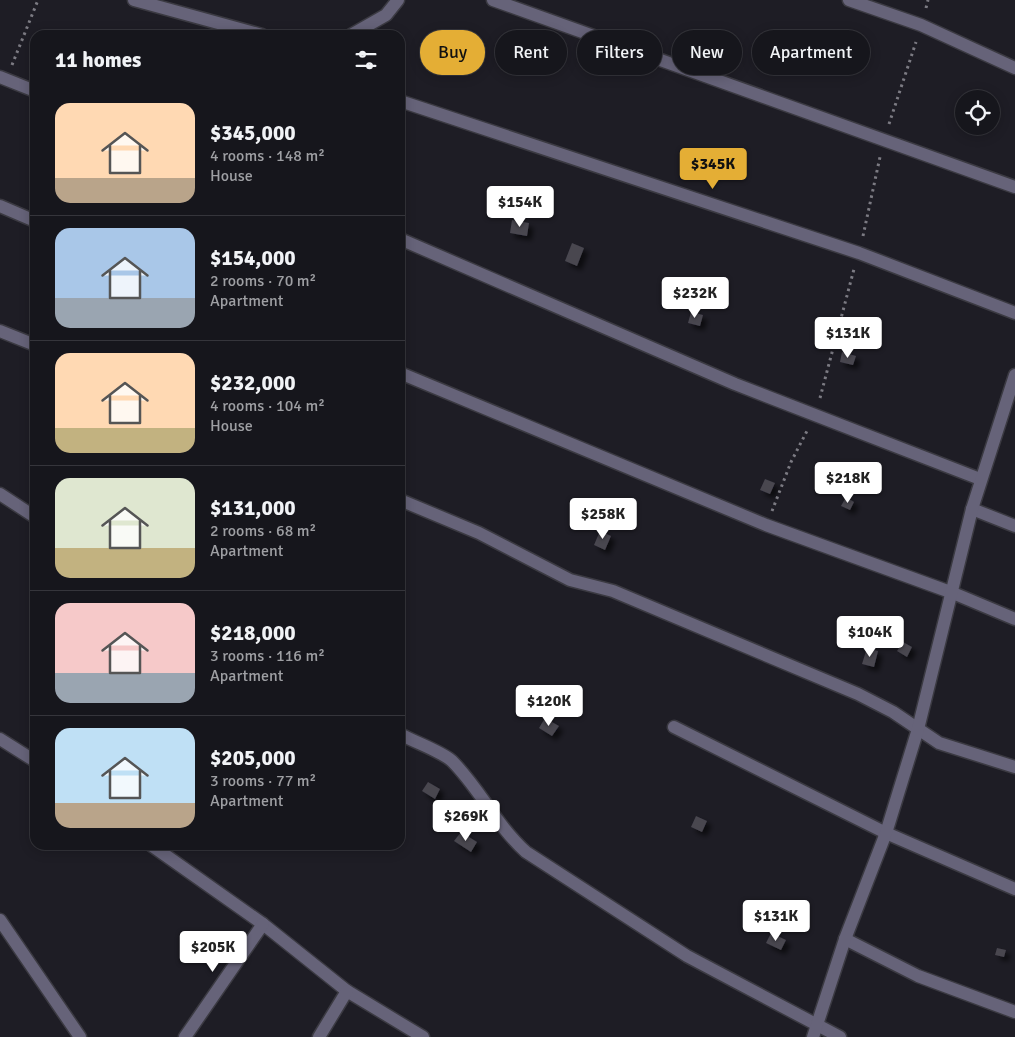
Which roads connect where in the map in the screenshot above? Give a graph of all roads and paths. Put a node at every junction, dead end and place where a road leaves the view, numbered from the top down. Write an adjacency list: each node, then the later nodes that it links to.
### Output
1 (38, 0): 9 (path)
2 (134, 0): 6 (street)
3 (398, 0): 7 (street)
4 (493, 0): 12 (street)
5 (849, 0): 8 (street)
6 (244, 30)
7 (360, 30)
8 (1015, 68)
9 (3, 78): 10 (street)
10 (30, 89)
11 (405, 103): 16 (street)
12 (1015, 187)
13 (0, 206): 14 (street)
14 (30, 219)
15 (405, 241): 21 (street)
16 (1015, 313)
17 (0, 331): 18 (street)
18 (30, 344)
19 (405, 375): 27 (street)
20 (1015, 375): 21 (street)
21 (980, 479): 24 (street)
22 (0, 494): 25 (street)
23 (405, 502): 30 (street)
24 (972, 509): 26 (street); 27 (street)
25 (30, 513)
26 (1015, 526)
27 (953, 593): 28 (street); 30 (street)
28 (1015, 619)
29 (674, 727): 35 (street)
30 (918, 729): 34 (street); 35 (street)
31 (405, 736): 43 (street)
32 (0, 739): 33 (street)
33 (30, 758)
34 (1015, 767)
35 (886, 833): 37 (street); 40 (street)
36 (158, 850): 39 (street)
37 (1015, 888)
38 (0, 920): 44 (street)
39 (263, 924): 41 (street); 45 (street)
40 (846, 939): 42 (street); 43 (street)
41 (347, 992): 46 (street); 47 (street)
42 (1015, 1012)
43 (817, 1024): 48 (street); 49 (street)
44 (80, 1037)
45 (185, 1037)
46 (319, 1037)
47 (423, 1037)
48 (813, 1037)
49 (840, 1037)

